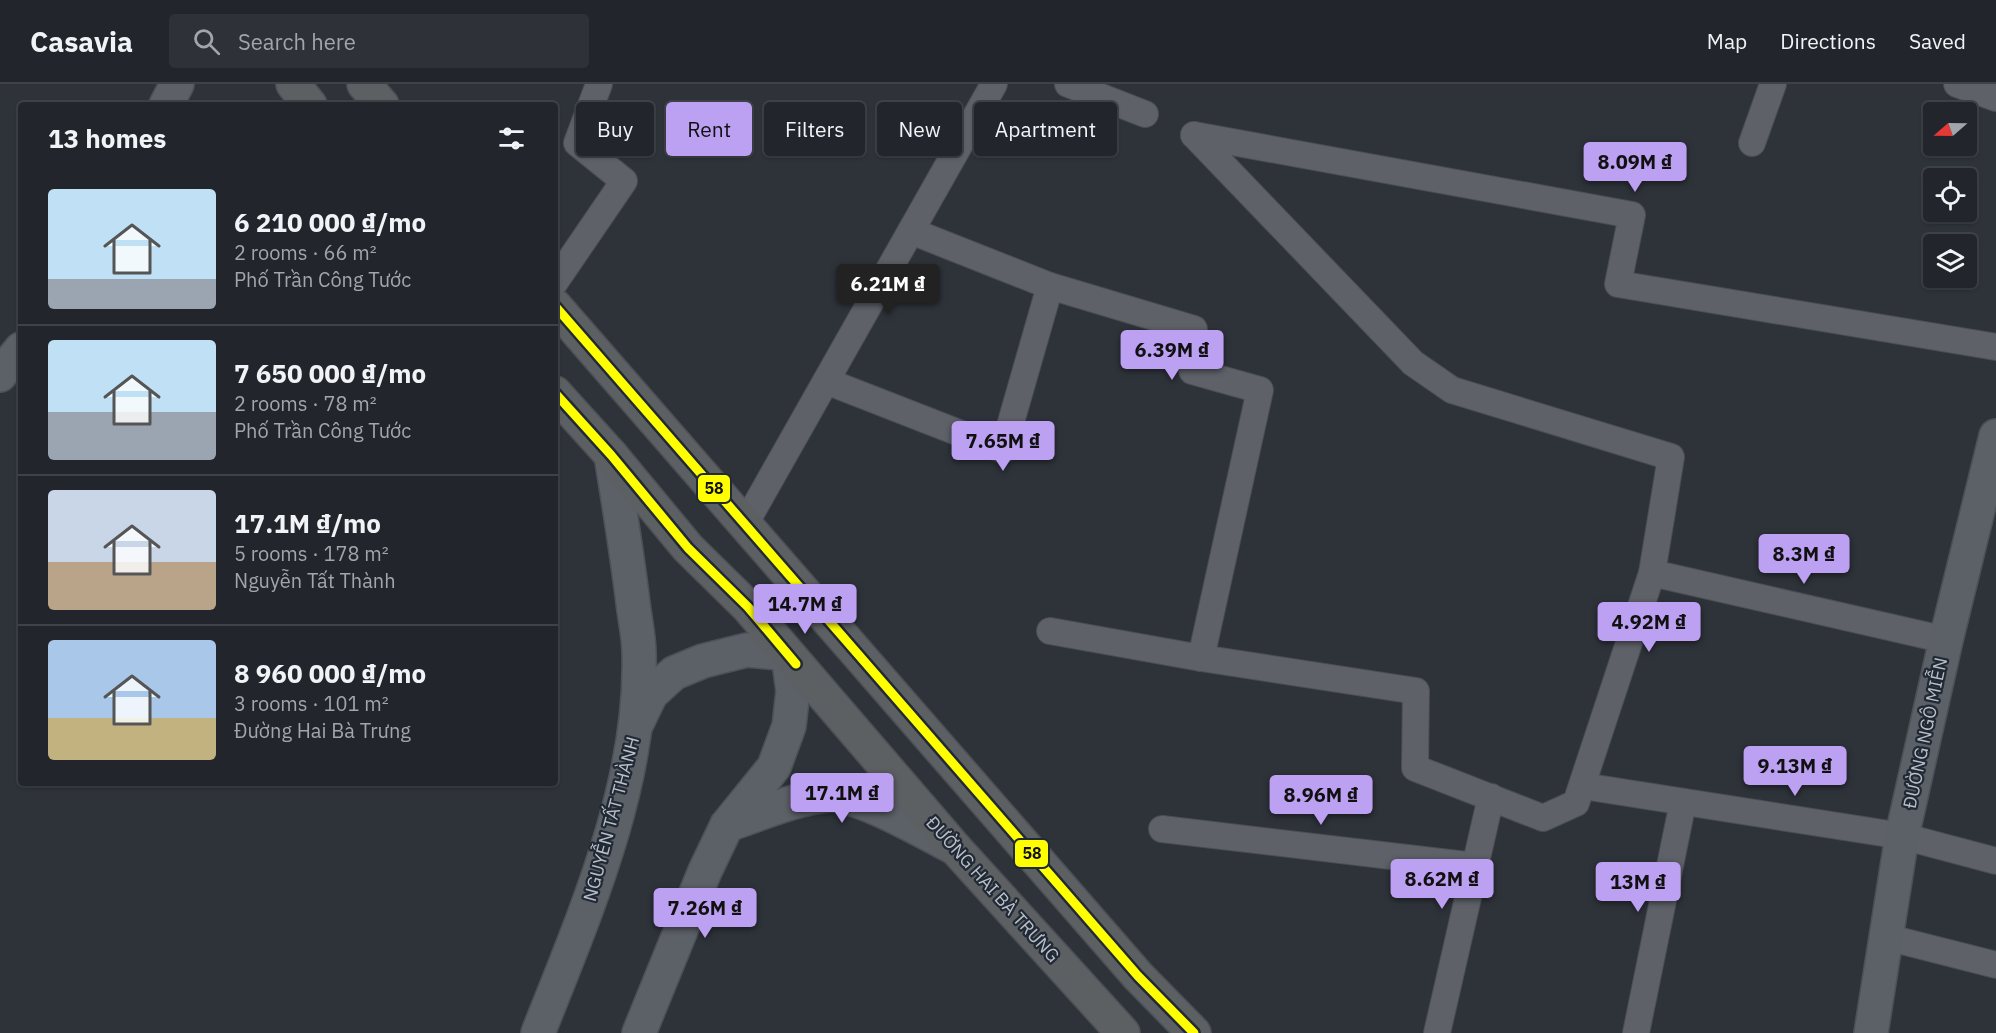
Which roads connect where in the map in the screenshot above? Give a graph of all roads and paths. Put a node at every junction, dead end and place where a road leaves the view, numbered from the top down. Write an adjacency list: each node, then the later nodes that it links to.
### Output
1 (177, 84): 10 (main road)
2 (293, 84): 11 (highway)
3 (364, 84): 12 (highway)
4 (599, 84): 16 (street)
5 (994, 84): 15 (street)
6 (1068, 84): 13 (street)
7 (1773, 84): 14 (street)
8 (1957, 84): 9 (street)
9 (1996, 98)
10 (168, 102)
11 (308, 102)
12 (379, 102)
13 (1145, 114)
14 (1752, 143)
15 (911, 231): 17 (street); 22 (street)
16 (558, 278)
17 (1050, 286): 22 (street); 31 (street)
18 (558, 309): 26 (highway)
19 (1996, 347): 27 (street)
20 (18, 353): 21 (main road)
21 (0, 375)
22 (826, 381): 26 (street)
23 (558, 396): 25 (highway, ĐƯỜNG HAI BÀ TRƯNG)
24 (1996, 436): 29 (main road, ĐƯỜNG NGÔ MIỄN)
25 (611, 455): 30 (highway, ĐƯỜNG HAI BÀ TRƯNG); 32 (main road, NGUYỄN TẤT THÀNH)
26 (745, 524): 47 (highway)
27 (1652, 573): 29 (street); 33 (street)
28 (1050, 631): 31 (street)
29 (1946, 640): 38 (main road, ĐƯỜNG NGÔ MIỄN)
30 (788, 654): 32 (main road); 36 (main road); 39 (highway, ĐƯỜNG HAI BÀ TRƯNG)
31 (1201, 658): 34 (street)
32 (636, 725): 44 (main road, NGUYỄN TẤT THÀNH)
33 (1583, 786): 34 (street); 35 (street)
34 (1491, 797): 41 (street)
35 (1683, 802): 38 (street); 49 (street)
36 (727, 825): 39 (main road); 45 (main road)
37 (1162, 829): 41 (street)
38 (1902, 836): 40 (street); 42 (main road, ĐƯỜNG NGÔ MIỄN)
39 (955, 848): 46 (highway, ĐƯỜNG HAI BÀ TRƯNG)
40 (1996, 861)
41 (1475, 866): 48 (street)
42 (1886, 937): 43 (street); 50 (main road, ĐƯỜNG NGÔ MIỄN)
43 (1996, 965)
44 (538, 1033)
45 (639, 1033)
46 (1123, 1033)
47 (1194, 1033)
48 (1437, 1033)
49 (1636, 1033)
50 (1871, 1033)

